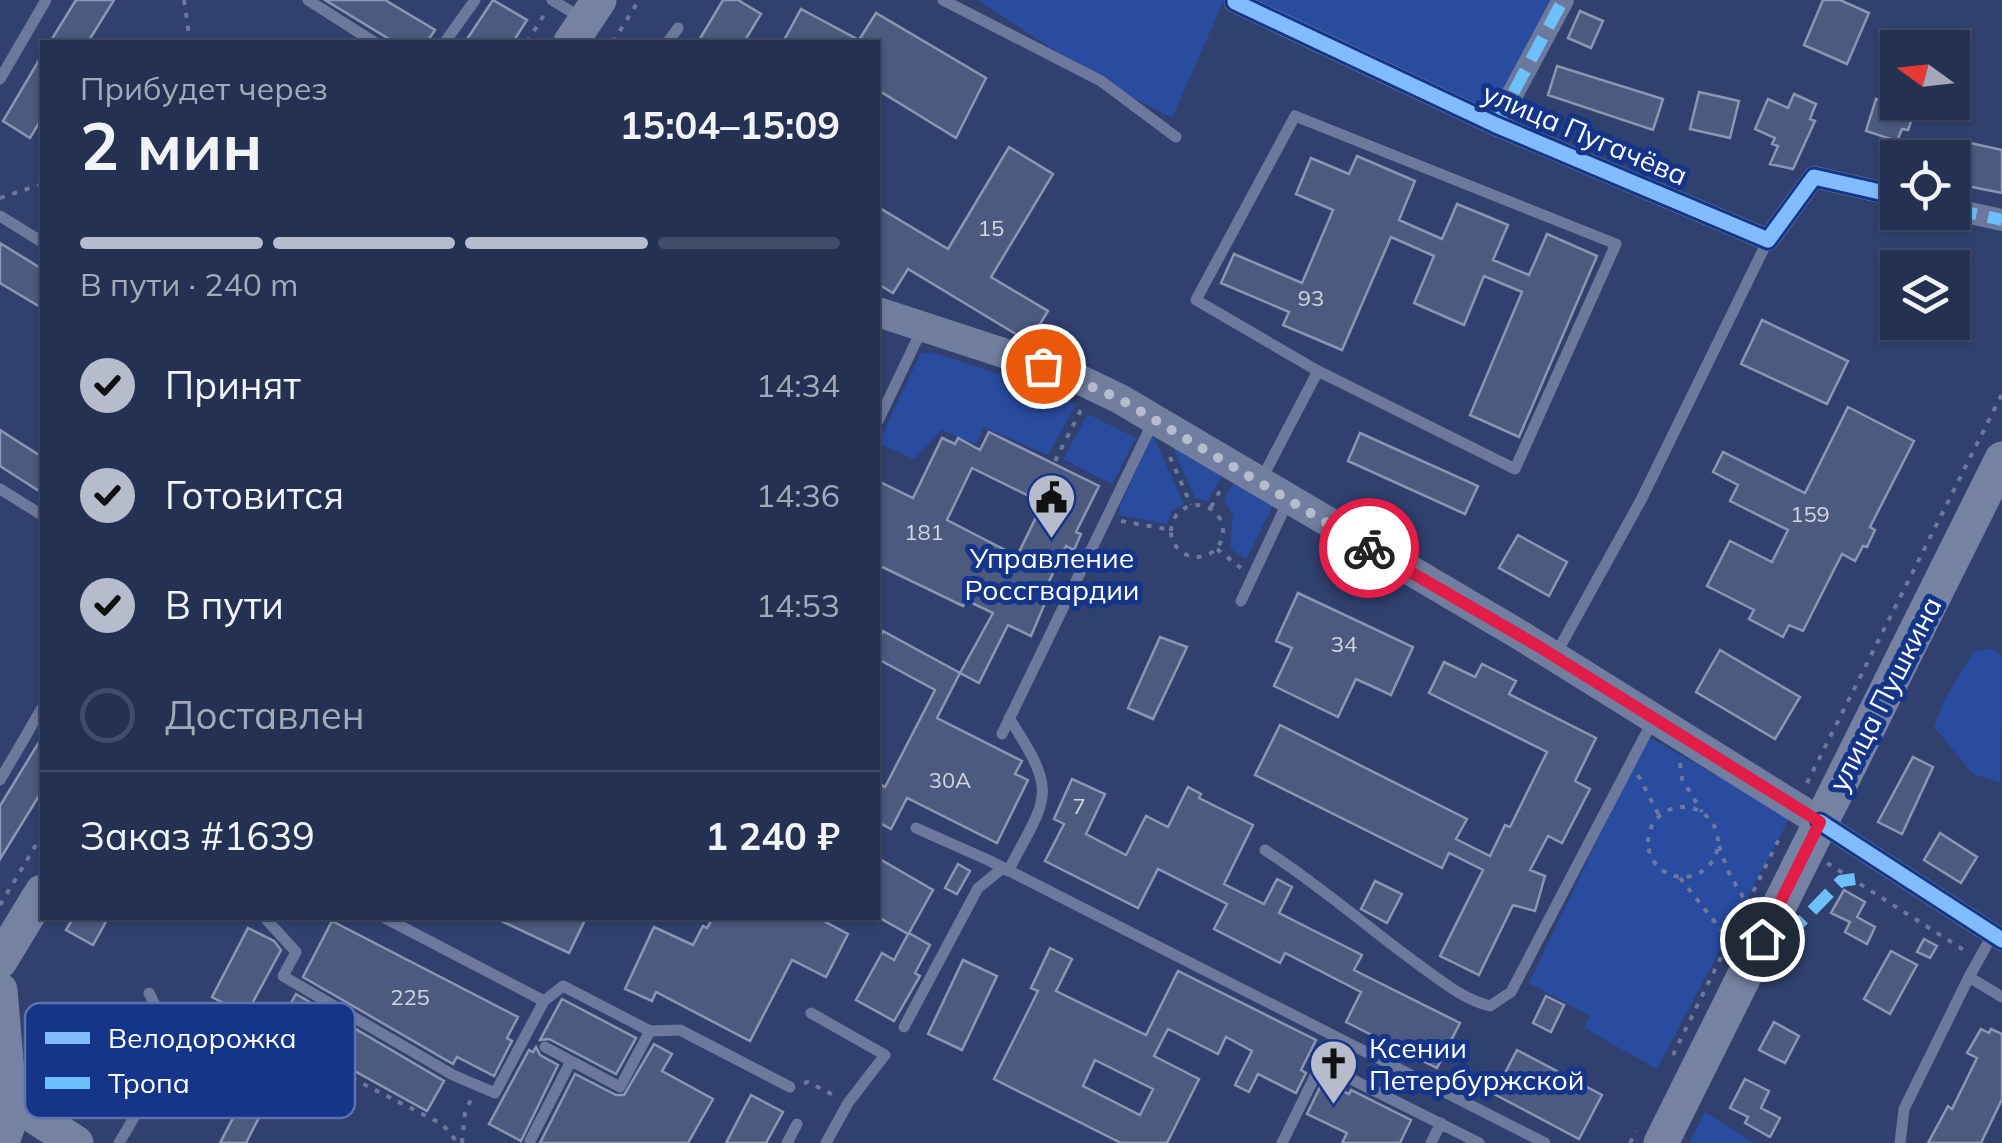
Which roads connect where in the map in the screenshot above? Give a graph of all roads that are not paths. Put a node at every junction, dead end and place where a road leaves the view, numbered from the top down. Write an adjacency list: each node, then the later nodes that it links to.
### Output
1 (46, 0): 13 (lane)
2 (308, 0): 10 (lane)
3 (475, 0): 11 (lane)
4 (552, 0): 8 (lane)
5 (943, 0): 15 (lane)
6 (1563, 0): 14 (street)
7 (1235, 2): 14 (street, улица Пугачёва)
8 (592, 26)
9 (678, 28): 12 (lane)
10 (371, 40)
11 (447, 40)
12 (669, 40)
13 (0, 80)
14 (1496, 125): 20 (street, улица Пугачёва)
15 (1176, 137)
16 (1880, 192): 20 (street)
17 (1970, 212): 19 (street)
18 (0, 216): 21 (lane)
19 (2002, 220)
20 (1768, 240): 33 (lane)
21 (40, 241)
22 (880, 313): 23 (main road)
23 (922, 328): 25 (lane); 26 (main road)
24 (1318, 371): 24 (lane); 28 (lane)
25 (880, 417)
26 (1154, 420): 28 (main road); 35 (lane)
27 (2002, 459): 39 (main road, улица Пушкина)
28 (1258, 483): 30 (main road)
29 (0, 489): 31 (lane)
30 (1288, 501): 32 (lane); 33 (main road)
31 (40, 514)
32 (1242, 601)
33 (1554, 656): 36 (main road)
34 (40, 711): 38 (lane)
35 (1009, 718): 37 (lane); 42 (lane)
36 (1654, 718): 39 (main road); 41 (lane)
37 (1002, 734)
38 (0, 780)
39 (1820, 822): 47 (street); 68 (main road, улица Пушкина)
40 (916, 828): 42 (lane)
41 (1265, 850)
42 (1006, 870): 58 (lane); 78 (lane)
43 (40, 894): 44 (main road)
44 (10, 919): 48 (main road)
45 (267, 920): 55 (lane)
46 (389, 920): 53 (lane)
47 (1997, 937): 49 (lane)
48 (0, 961)
49 (1969, 977): 52 (lane); 79 (lane)
50 (0, 990): 62 (main road)
51 (149, 993): 54 (lane)
52 (2002, 998)
53 (544, 1001): 57 (lane); 59 (lane)
54 (154, 1003)
55 (331, 1003)
56 (811, 1014): 74 (lane)
57 (355, 1016)
58 (904, 1027)
59 (650, 1031): 61 (lane); 63 (lane)
60 (545, 1047): 61 (lane)
61 (571, 1061): 69 (lane)
62 (19, 1075): 70 (main road)
63 (790, 1087)
64 (55, 1118): 71 (main road)
65 (134, 1118): 72 (lane)
66 (797, 1124): 73 (lane)
67 (1441, 1124): 75 (lane); 76 (lane); 77 (lane)
68 (1649, 1135)
69 (530, 1141)
70 (1, 1143)
71 (76, 1143)
72 (119, 1143)
73 (787, 1143)
74 (826, 1143)
75 (1282, 1143)
76 (1430, 1143)
77 (1480, 1143)
78 (1545, 1143)
79 (1900, 1143)

